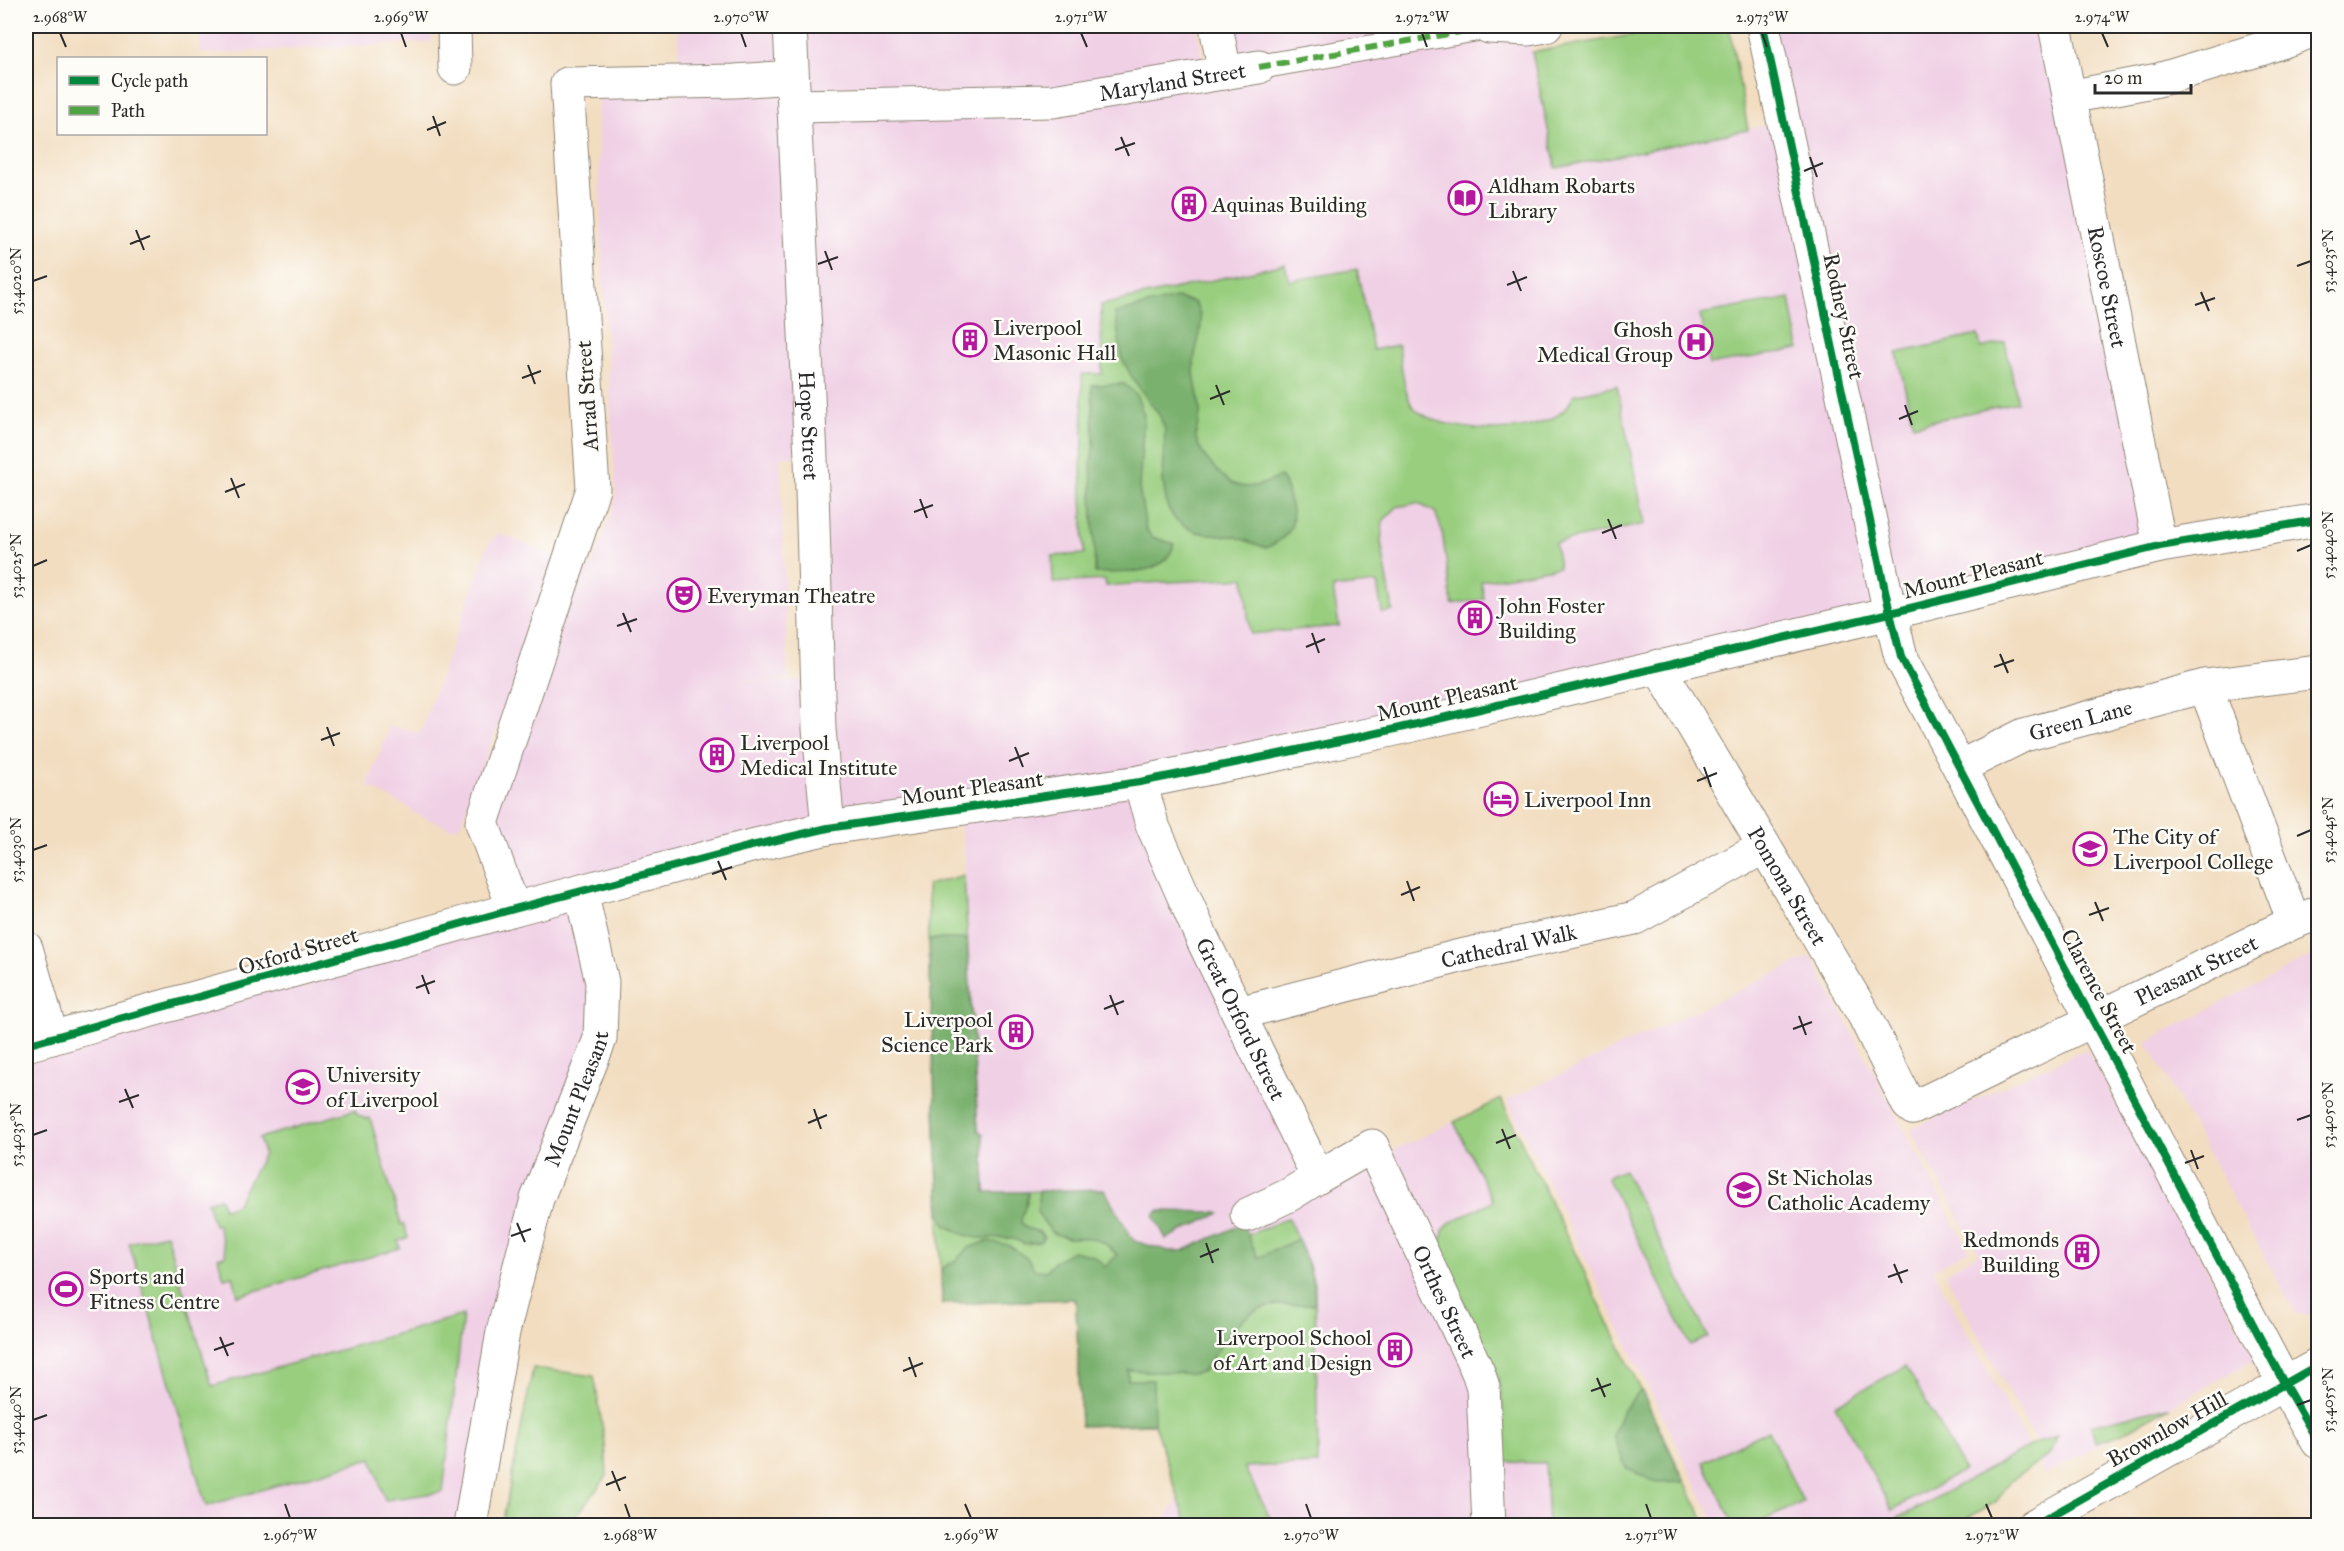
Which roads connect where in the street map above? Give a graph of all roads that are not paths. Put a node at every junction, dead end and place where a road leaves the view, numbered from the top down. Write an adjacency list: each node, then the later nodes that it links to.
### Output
1 (454, 26): 10 (street)
2 (789, 26): 12 (street, Hope Street)
3 (1216, 26): 11 (street)
4 (1763, 26): 16 (street, Rodney Street)
5 (2055, 26): 13 (street, Roscoe Street)
6 (1489, 27): 7 (street, Maryland Street); 9 (street, Maryland Street)
7 (1534, 27)
8 (2319, 29): 13 (street)
9 (1259, 67): 11 (street, Maryland Street)
10 (455, 68)
11 (1225, 73): 12 (street, Maryland Street)
12 (793, 91): 22 (street, Hope Street); 25 (street, Arrad Street)
13 (2070, 97): 15 (street, Roscoe Street)
14 (2319, 520): 15 (street, Mount Pleasant)
15 (2160, 546): 16 (street, Mount Pleasant)
16 (1890, 613): 17 (street, Mount Pleasant); 20 (street, Clarence Street)
17 (1658, 666): 21 (street, Mount Pleasant); 23 (street, Pomona Street)
18 (2319, 672): 19 (street, Green Lane)
19 (2205, 686): 20 (street, Green Lane); 26 (street)
20 (1960, 767): 29 (street, Clarence Street)
21 (1140, 782): 22 (street, Mount Pleasant); 28 (street, Great Orford Street)
22 (828, 828): 24 (street, Mount Pleasant)
23 (1764, 847): 28 (street, Cathedral Walk); 31 (street, Pomona Street)
24 (581, 892): 25 (street, Oxford Street); 37 (street, Mount Pleasant)
25 (514, 909): 30 (street, Oxford Street)
26 (2306, 917): 29 (street, Pleasant Street)
27 (26, 948): 30 (street)
28 (1239, 1013): 32 (street, Great Orford Street)
29 (2094, 1021): 31 (street, Pleasant Street); 35 (street, Clarence Street)
30 (39, 1042)
31 (1913, 1108)
32 (1318, 1177): 33 (street); 38 (street, Orthes Street)
33 (1247, 1215)
34 (2319, 1365): 35 (street, Brownlow Hill)
35 (2284, 1383): 36 (street, Clarence Street); 39 (street, Brownlow Hill)
36 (2319, 1442)
37 (470, 1526)
38 (1489, 1526)
39 (2033, 1526)

